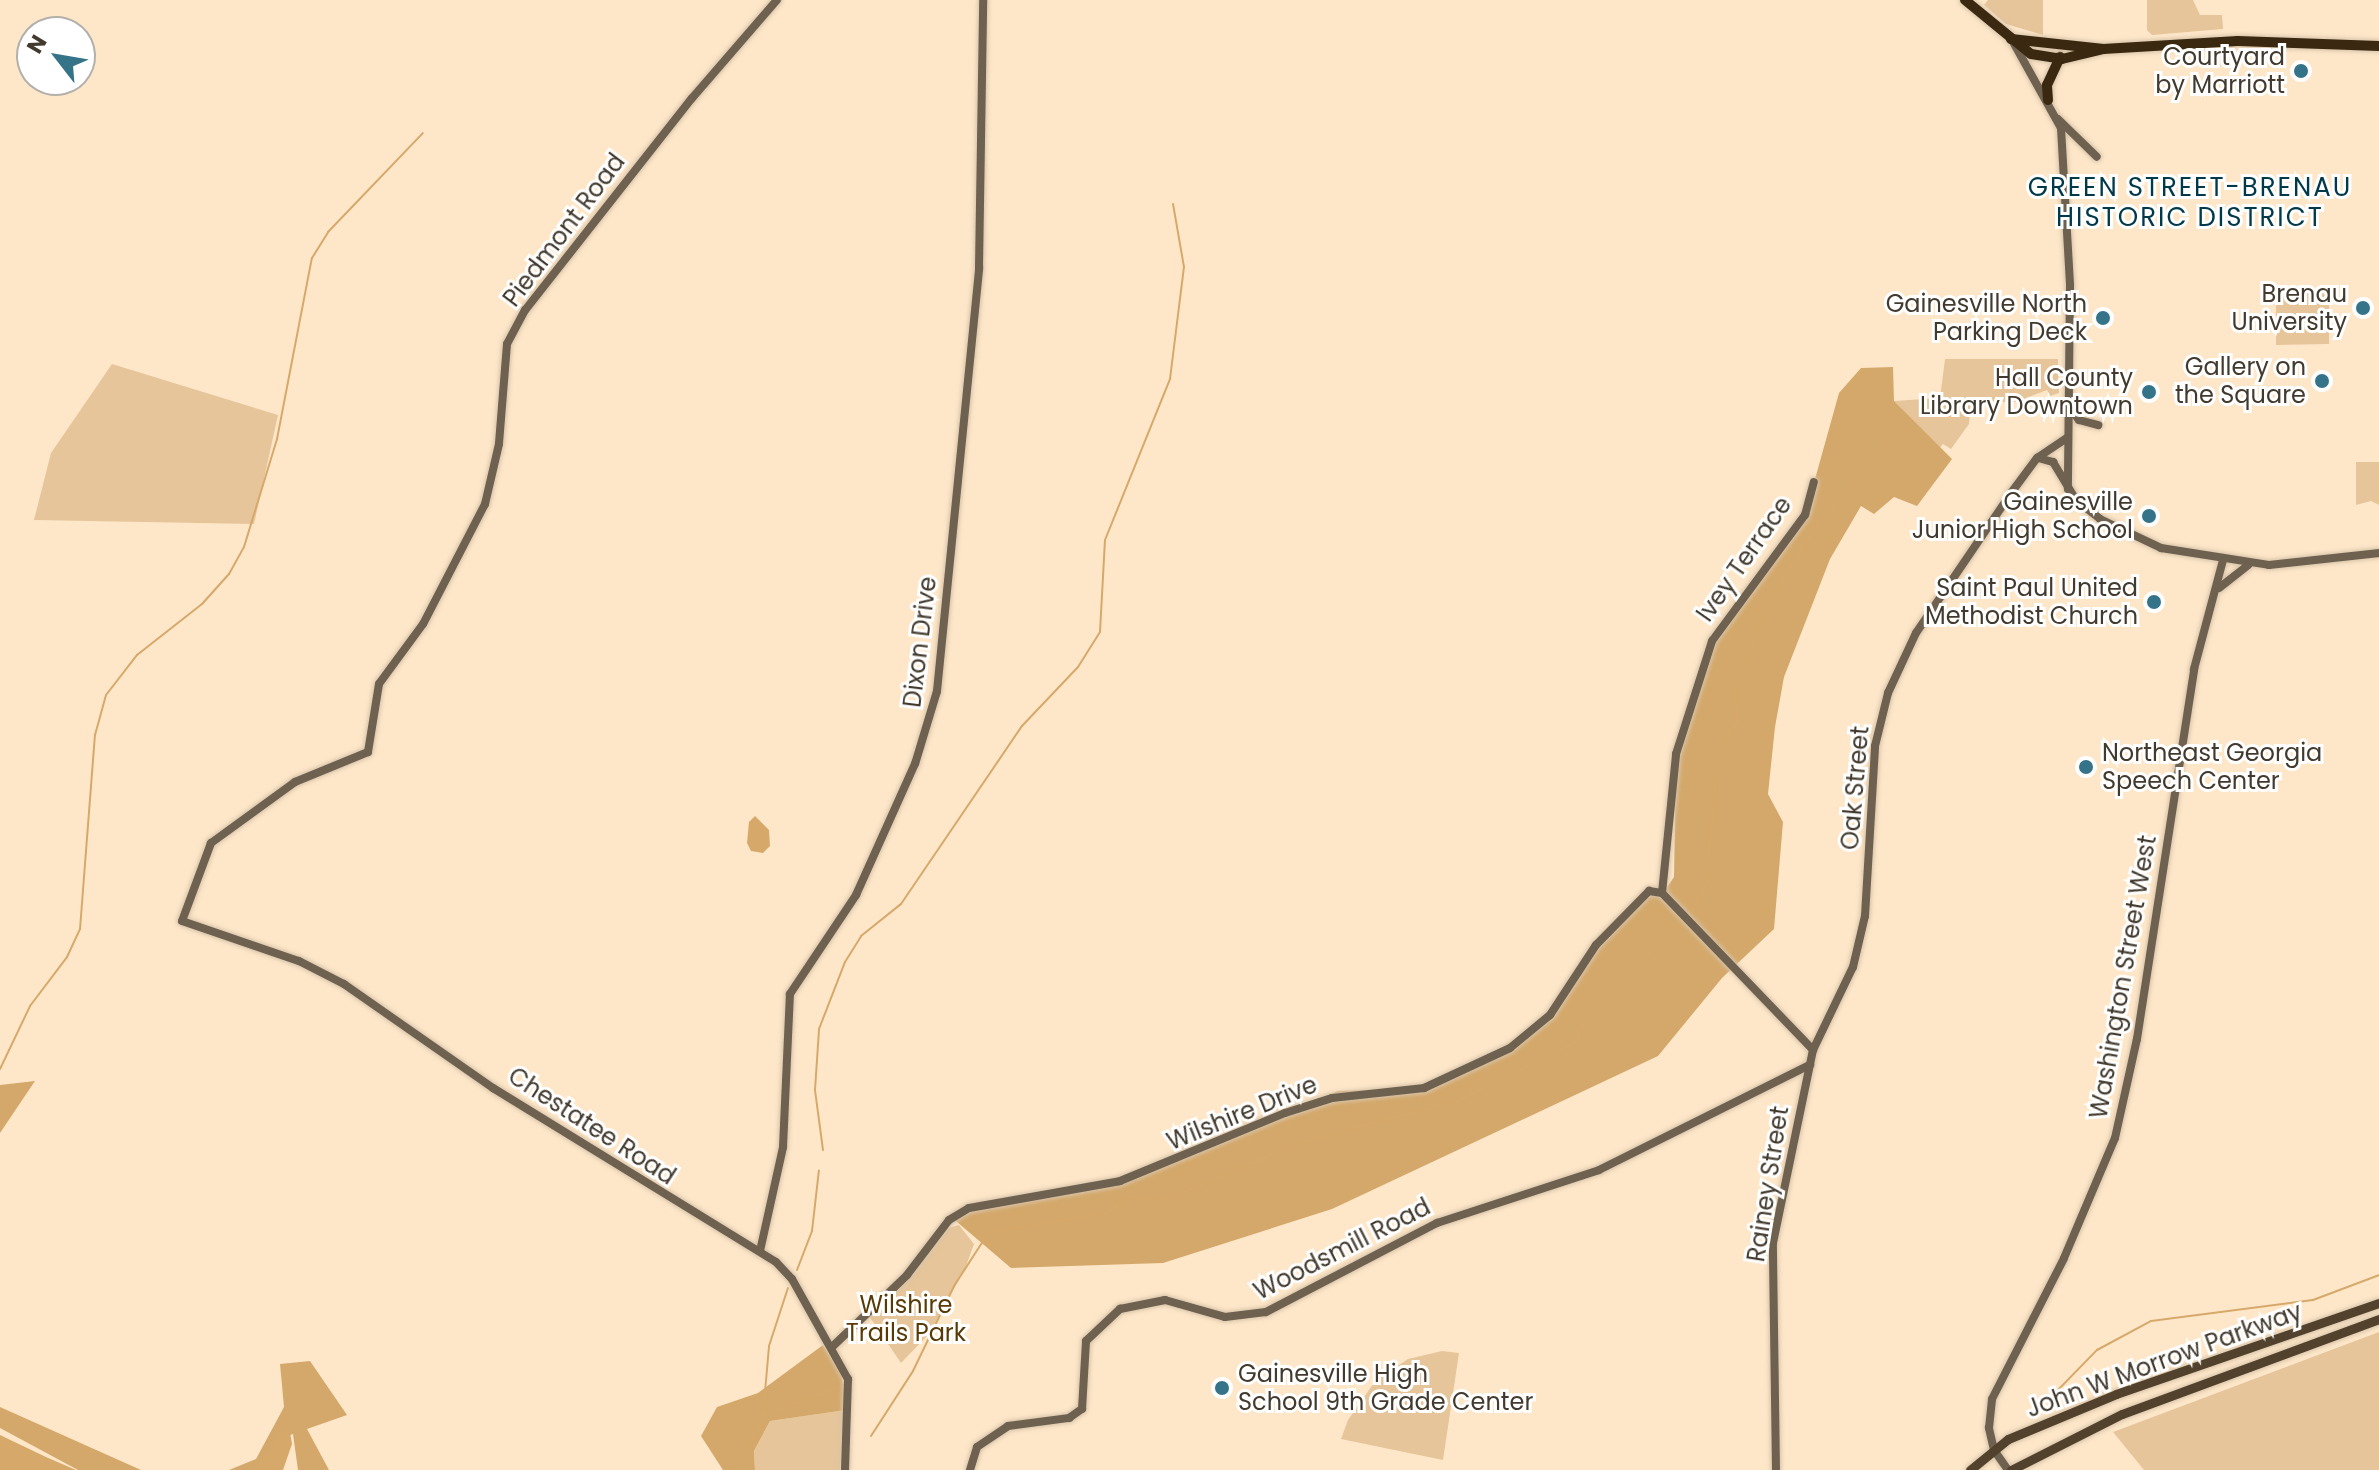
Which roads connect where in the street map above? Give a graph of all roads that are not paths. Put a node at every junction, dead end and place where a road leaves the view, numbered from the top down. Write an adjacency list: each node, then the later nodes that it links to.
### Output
1 (777, 0): 23 (street, Piedmont Road)
2 (983, 0): 26 (street, Dixon Drive)
3 (1965, 0): 4 (highway)
4 (2011, 39): 5 (highway); 8 (highway); 9 (street)
5 (2053, 45): 7 (highway); 8 (highway)
6 (2379, 46): 7 (highway)
7 (2103, 49): 8 (highway)
8 (2062, 59): 9 (highway)
9 (2048, 100): 10 (street)
10 (2058, 119): 11 (street); 12 (street)
11 (2097, 157)
12 (2070, 408): 13 (street); 14 (street)
13 (2098, 425)
14 (2068, 437): 15 (street, Oak Street); 17 (street)
15 (2037, 458): 17 (street); 24 (street, Oak Street)
16 (1814, 482): 22 (street, Ivey Terrace)
17 (2068, 489): 19 (street)
18 (2379, 553): 20 (street)
19 (2223, 560): 20 (street); 21 (street, Washington Street West)
20 (2251, 564): 21 (street)
21 (2213, 596): 30 (street, Washington Street West)
22 (1662, 893): 24 (street); 29 (street, Wilshire Drive)
23 (182, 921): 26 (street, Chestatee Road)
24 (1813, 1050): 25 (street, Rainey Street)
25 (1810, 1065): 32 (street, Woodsmill Road); 33 (street, Rainey Street)
26 (760, 1251): 29 (street, Chestatee Road)
27 (2379, 1303): 30 (main road, John W Morrow Parkway)
28 (2379, 1319): 35 (main road, John W Morrow Parkway)
29 (832, 1347): 31 (street, Chestatee Road)
30 (1994, 1450): 34 (main road, John W Morrow Parkway); 35 (street)
31 (845, 1470)
32 (970, 1470)
33 (1776, 1470)
34 (1970, 1470)
35 (2009, 1470)

